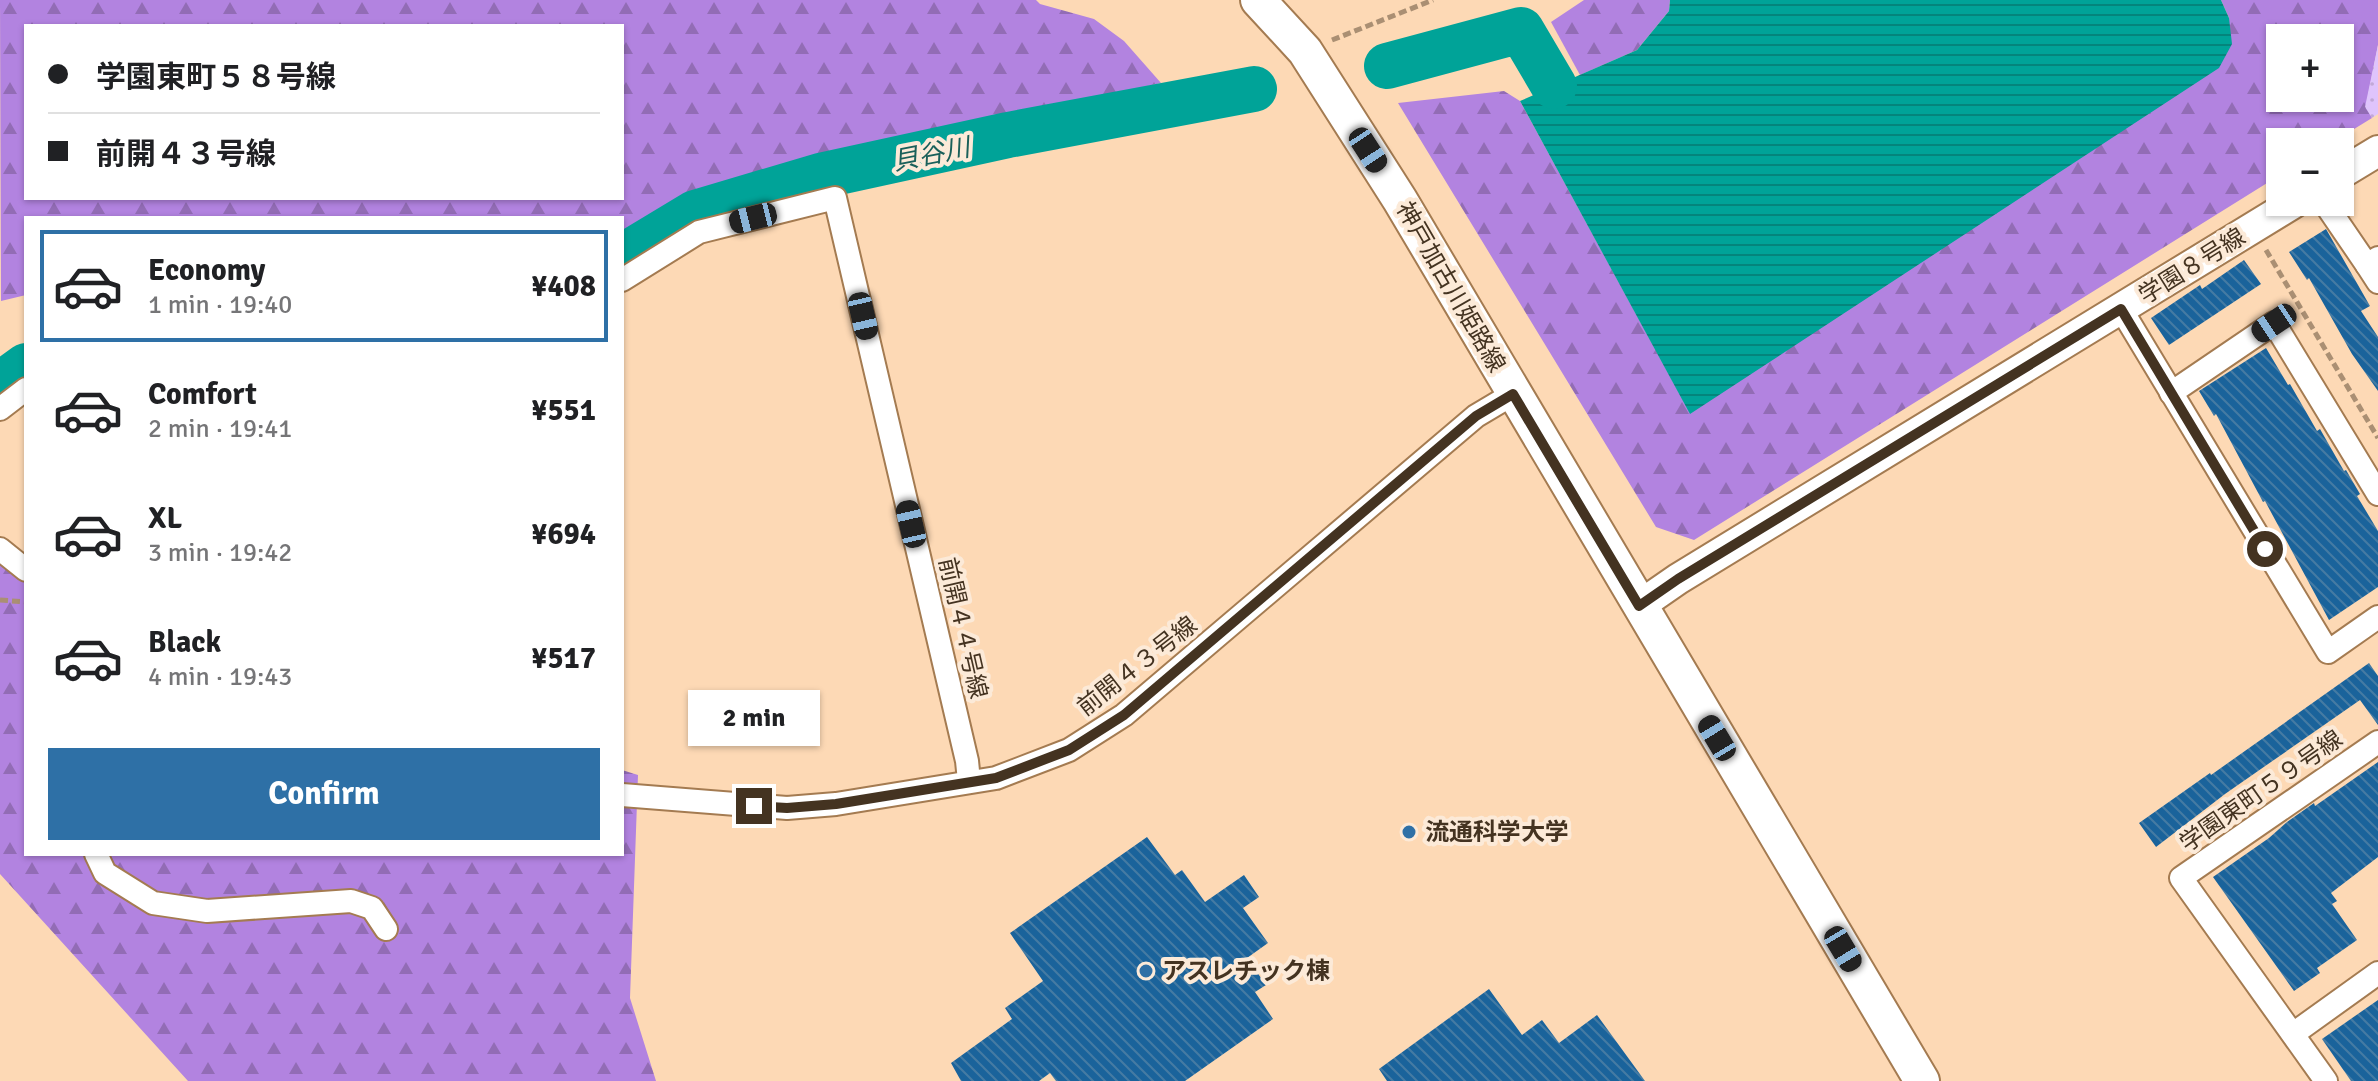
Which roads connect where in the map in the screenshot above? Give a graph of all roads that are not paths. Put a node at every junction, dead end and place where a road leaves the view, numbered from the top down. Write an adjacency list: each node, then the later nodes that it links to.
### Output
1 (1258, 0): 11 (main road, 神戸加古川姫路線)
2 (2378, 151): 3 (street)
3 (2354, 166)
4 (2272, 216): 8 (street, 学園８号線)
5 (2335, 216): 6 (street)
6 (2374, 268)
7 (624, 279): 19 (street, 前開４４号線)
8 (2121, 309): 10 (street); 16 (street, 学園８号線)
9 (24, 391): 12 (street)
10 (2171, 393): 13 (street); 17 (street)
11 (1513, 394): 16 (main road, 神戸加古川姫路線); 19 (street, 前開４３号線)
12 (0, 409)
13 (2378, 494)
14 (0, 549): 15 (street)
15 (24, 568)
16 (1639, 606): 25 (main road, 神戸加古川姫路線)
17 (2378, 617)
18 (2378, 742): 24 (street, 学園東町５９号線)
19 (969, 781): 20 (street, 前開４３号線)
20 (624, 795)
21 (97, 856): 22 (street)
22 (386, 929)
23 (2378, 973): 24 (street)
24 (2293, 1034): 26 (street, 学園東町５９号線)
25 (1922, 1081)
26 (2326, 1081)

